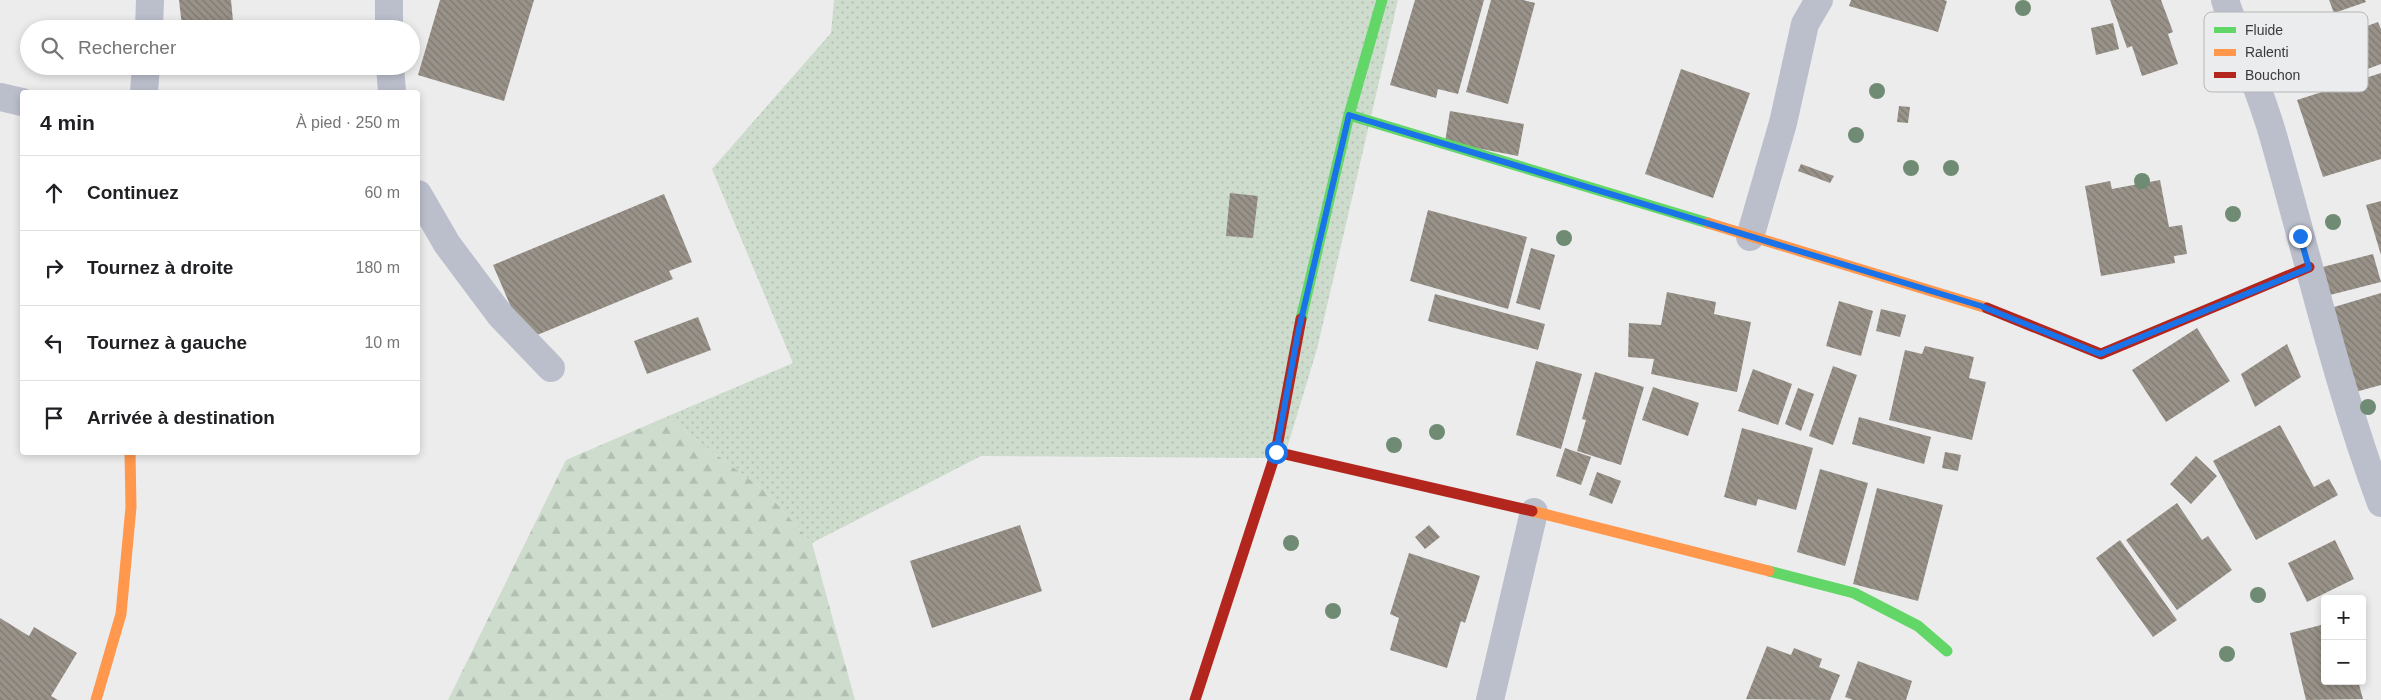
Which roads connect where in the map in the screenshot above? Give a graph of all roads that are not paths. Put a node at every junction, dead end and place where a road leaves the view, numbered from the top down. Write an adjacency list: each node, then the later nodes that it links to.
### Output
1 (150, 0): 7 (street)
2 (389, 0): 8 (street)
3 (1382, 0): 16 (street)
4 (1819, 0): 18 (street)
5 (2225, 0): 6 (street)
6 (2229, 12)
7 (149, 20)
8 (389, 20)
9 (145, 75): 11 (street)
10 (391, 75): 12 (street)
11 (144, 90)
12 (392, 90)
13 (2258, 92): 19 (street)
14 (0, 97): 15 (street)
15 (20, 102)
16 (1349, 115): 18 (street); 21 (street)
17 (420, 197): 20 (street)
18 (1750, 237): 19 (street)
19 (2309, 268): 23 (street)
20 (551, 368)
21 (1276, 452): 24 (street); 27 (street)
22 (130, 455): 26 (street)
23 (2381, 503)
24 (1534, 512): 25 (street); 28 (street)
25 (1946, 651)
26 (96, 700)
27 (1195, 700)
28 (1490, 700)

